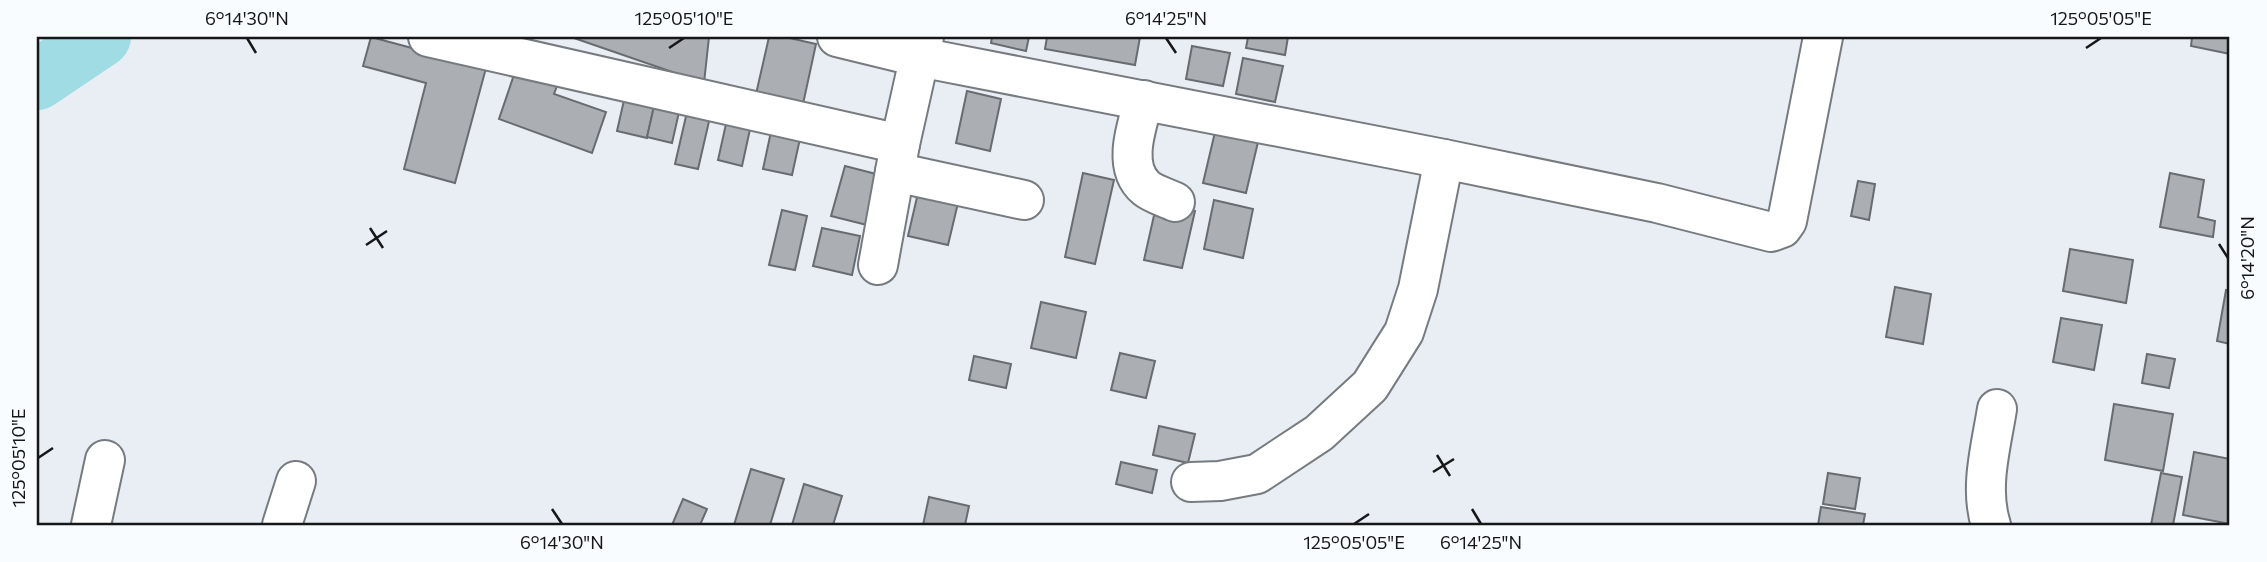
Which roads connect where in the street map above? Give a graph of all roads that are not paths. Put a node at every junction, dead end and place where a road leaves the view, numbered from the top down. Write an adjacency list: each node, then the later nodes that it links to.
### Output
1 (428, 37): 6 (street)
2 (837, 37): 4 (street)
3 (1823, 37): 7 (street)
4 (921, 47): 5 (street); 6 (street)
5 (1144, 100): 7 (street); 9 (street)
6 (898, 158): 8 (street); 10 (street)
7 (1444, 159): 14 (street)
8 (1024, 200)
9 (1175, 202)
10 (878, 265)
11 (1997, 410): 17 (street)
12 (105, 460): 15 (street)
13 (296, 481): 16 (street)
14 (1191, 482)
15 (91, 525)
16 (282, 525)
17 (1991, 525)

